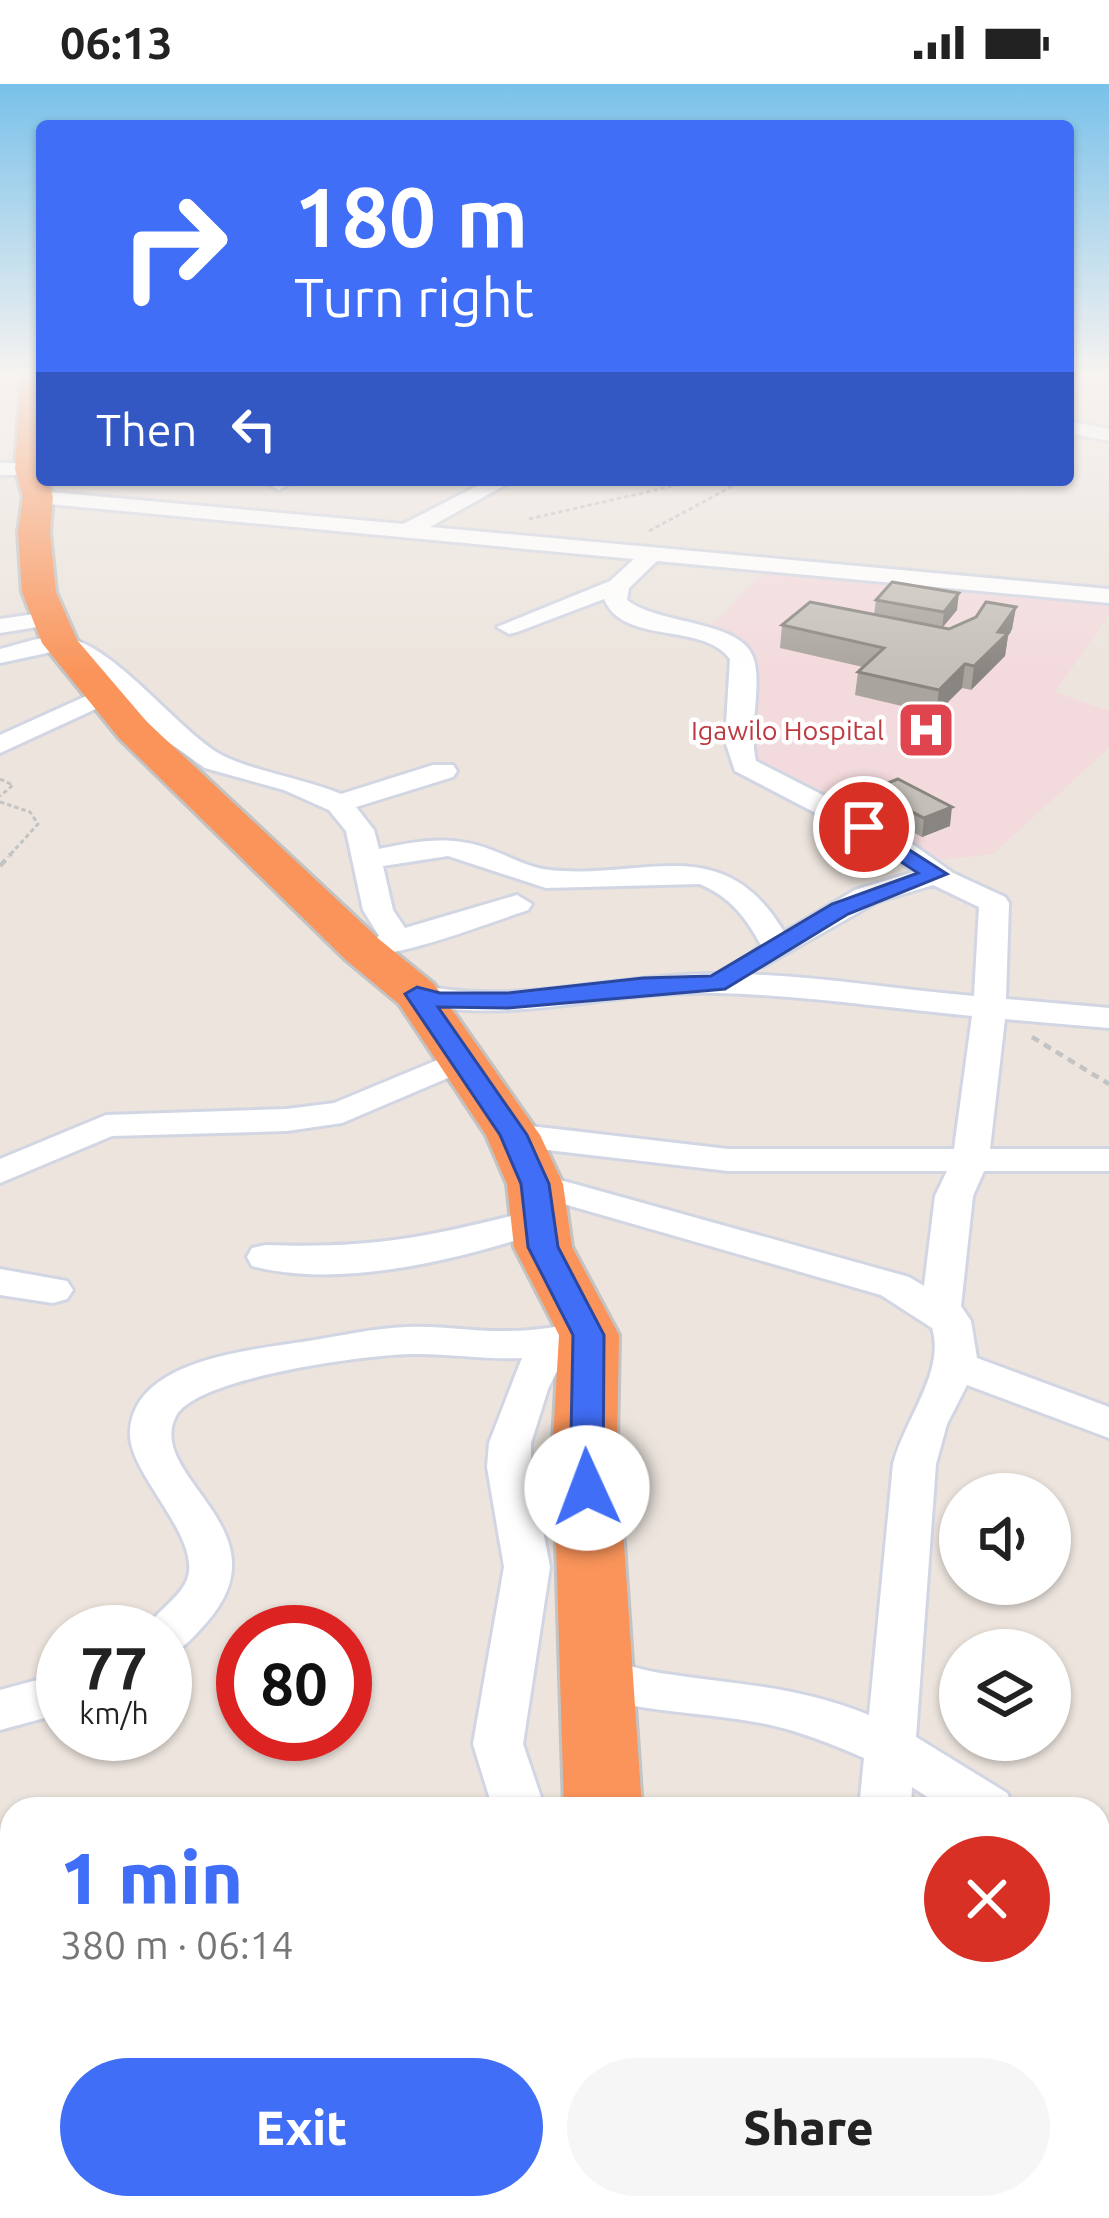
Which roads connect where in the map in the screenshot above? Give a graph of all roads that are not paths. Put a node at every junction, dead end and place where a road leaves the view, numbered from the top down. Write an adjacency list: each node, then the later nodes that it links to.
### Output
1 (22, 478): 11 (highway)
2 (83, 486): 4 (street)
3 (492, 486): 4 (street)
4 (410, 529): 5 (street)
5 (640, 553): 6 (street); 7 (street)
6 (618, 586): 10 (street); 18 (street)
7 (987, 586): 8 (street); 9 (street)
8 (1109, 596)
9 (971, 615)
10 (509, 626)
11 (36, 629): 12 (street); 13 (highway); 16 (street)
12 (0, 656)
13 (104, 696): 14 (street); 20 (highway)
14 (0, 745)
15 (443, 772): 16 (street)
16 (339, 804): 17 (street)
17 (368, 860): 20 (street); 21 (street)
18 (936, 874): 21 (street); 24 (street)
19 (517, 904): 20 (street)
20 (381, 946): 23 (highway)
21 (779, 949): 22 (street)
22 (716, 983): 23 (street); 24 (street)
23 (417, 994): 26 (highway)
24 (990, 1006): 25 (street); 29 (street)
25 (1109, 1018)
26 (464, 1060): 27 (highway); 30 (street)
27 (513, 1135): 29 (street); 31 (highway)
28 (1101, 1157): 29 (street)
29 (971, 1159): 35 (street)
30 (0, 1172)
31 (537, 1202): 32 (street); 35 (street); 36 (highway)
32 (266, 1257)
33 (0, 1282): 34 (street)
34 (52, 1291)
35 (951, 1321): 37 (street)
36 (570, 1338): 39 (street); 40 (highway); 44 (street)
37 (958, 1366): 38 (street); 43 (street)
38 (1109, 1423)
39 (192, 1607)
40 (596, 1678): 43 (street); 45 (highway)
41 (36, 1700): 42 (street)
42 (0, 1710)
43 (889, 1746): 46 (street); 47 (street)
44 (515, 1797)
45 (602, 1797)
46 (886, 1797)
47 (969, 1797)

